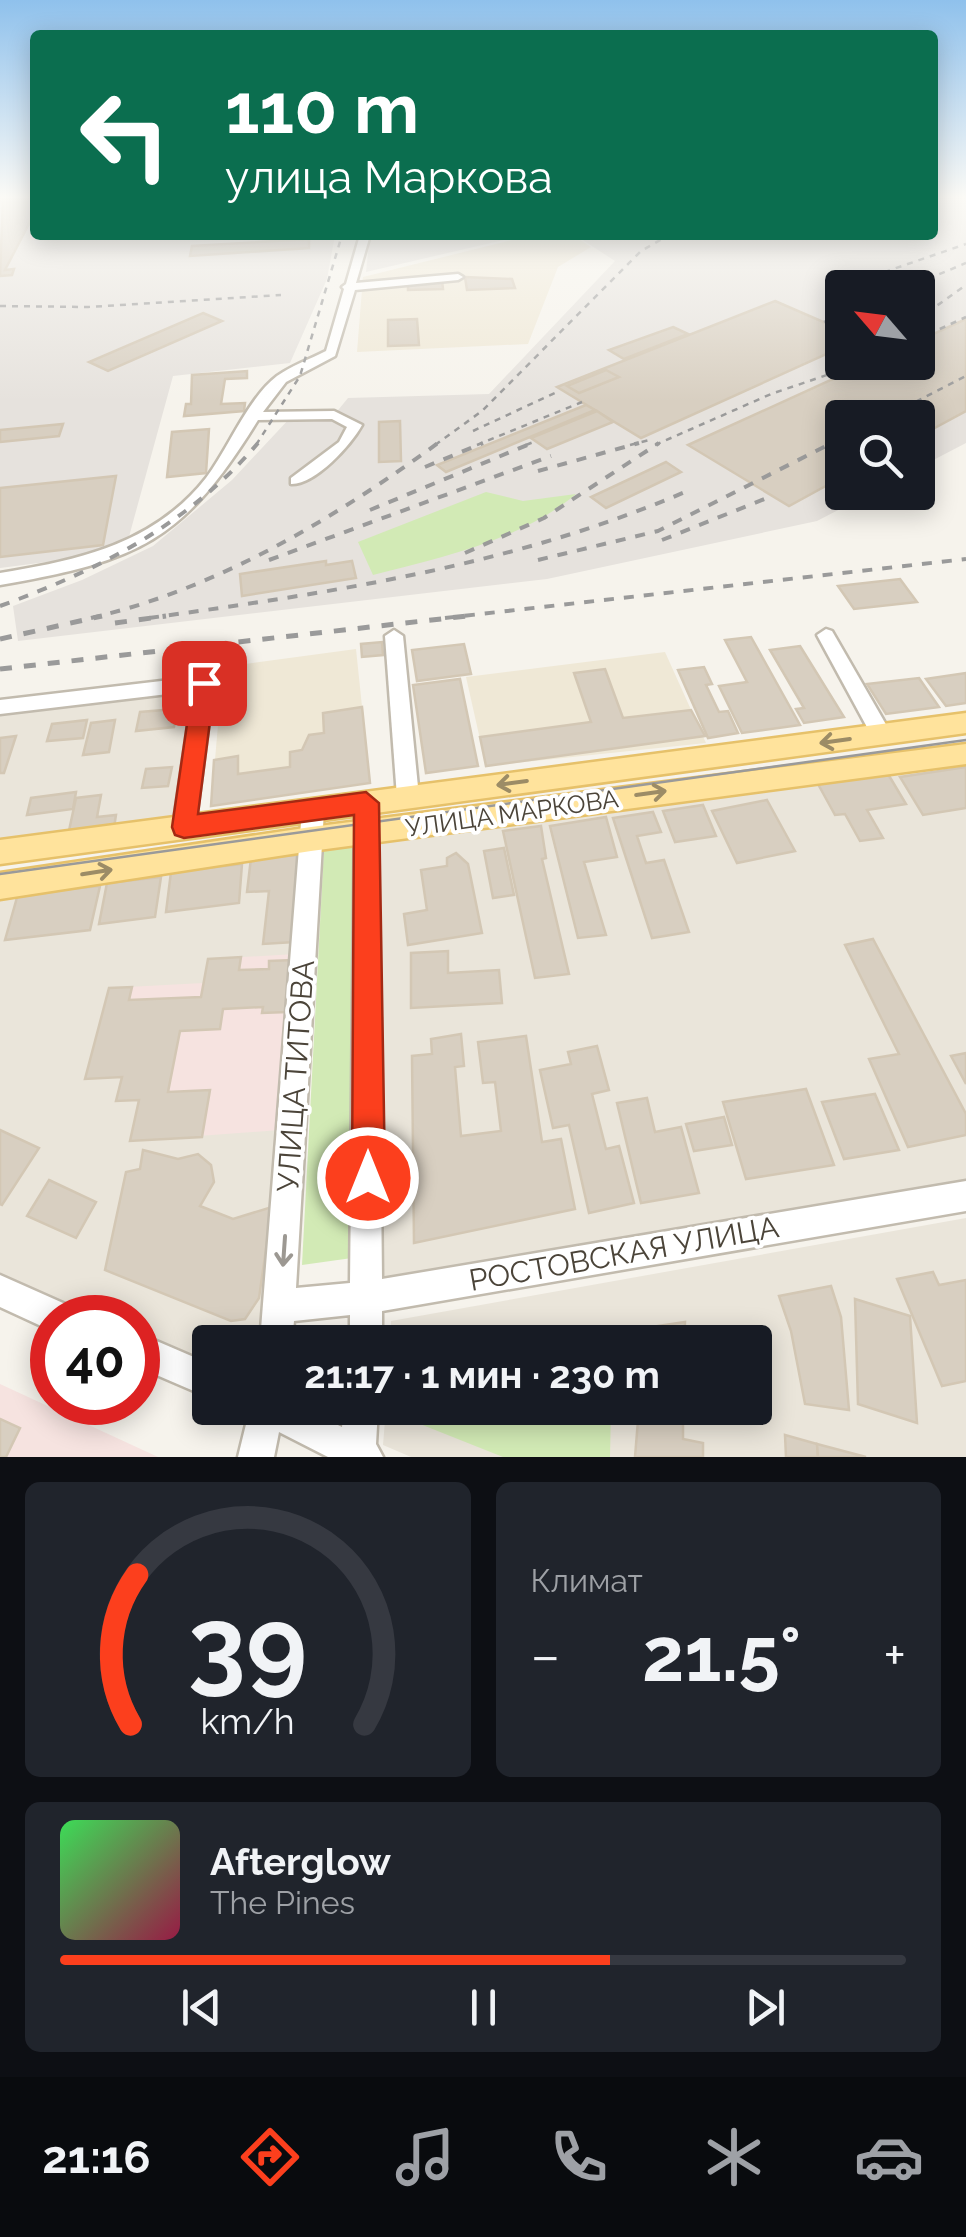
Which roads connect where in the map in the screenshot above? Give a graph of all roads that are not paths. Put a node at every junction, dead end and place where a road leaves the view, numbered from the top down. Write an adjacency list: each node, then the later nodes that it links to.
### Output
1 (353, 266): 3 (street)
2 (458, 277): 3 (street)
3 (346, 287): 4 (street)
4 (255, 416): 5 (street); 6 (street)
5 (296, 481)
6 (0, 579)
7 (826, 634): 11 (street)
8 (394, 636): 13 (street)
9 (0, 708): 16 (street)
10 (966, 723): 11 (main road, УЛИЦА МАРКОВА)
11 (881, 734): 13 (main road, УЛИЦА МАРКОВА, one-way to 13)
12 (966, 754): 17 (main road, УЛИЦА МАРКОВА, one-way to 12)
13 (408, 797): 14 (main road, УЛИЦА МАРКОВА)
14 (366, 803): 15 (main road, УЛИЦА МАРКОВА); 17 (street)
15 (312, 825): 16 (main road, УЛИЦА МАРКОВА); 17 (main road, УЛИЦА МАРКОВА); 19 (main road, УЛИЦА МАРКОВА, one-way to 15); 24 (street, УЛИЦА ТИТОВА, one-way to 24)
16 (184, 827): 18 (main road, УЛИЦА МАРКОВА)
17 (366, 833): 22 (street)
18 (0, 852)
19 (0, 886)
20 (966, 1196): 22 (street, РОСТОВСКАЯ УЛИЦА)
21 (0, 1291): 23 (street)
22 (369, 1297): 24 (street, РОСТОВСКАЯ УЛИЦА); 26 (street)
23 (30, 1304)
24 (280, 1306): 25 (street, УЛИЦА ТИТОВА)
25 (278, 1325)
26 (367, 1325)
27 (160, 1359): 28 (street)
28 (192, 1373)
29 (264, 1425): 33 (street)
30 (301, 1425): 32 (street)
31 (361, 1425): 32 (street)
32 (360, 1456)
33 (256, 1457)

